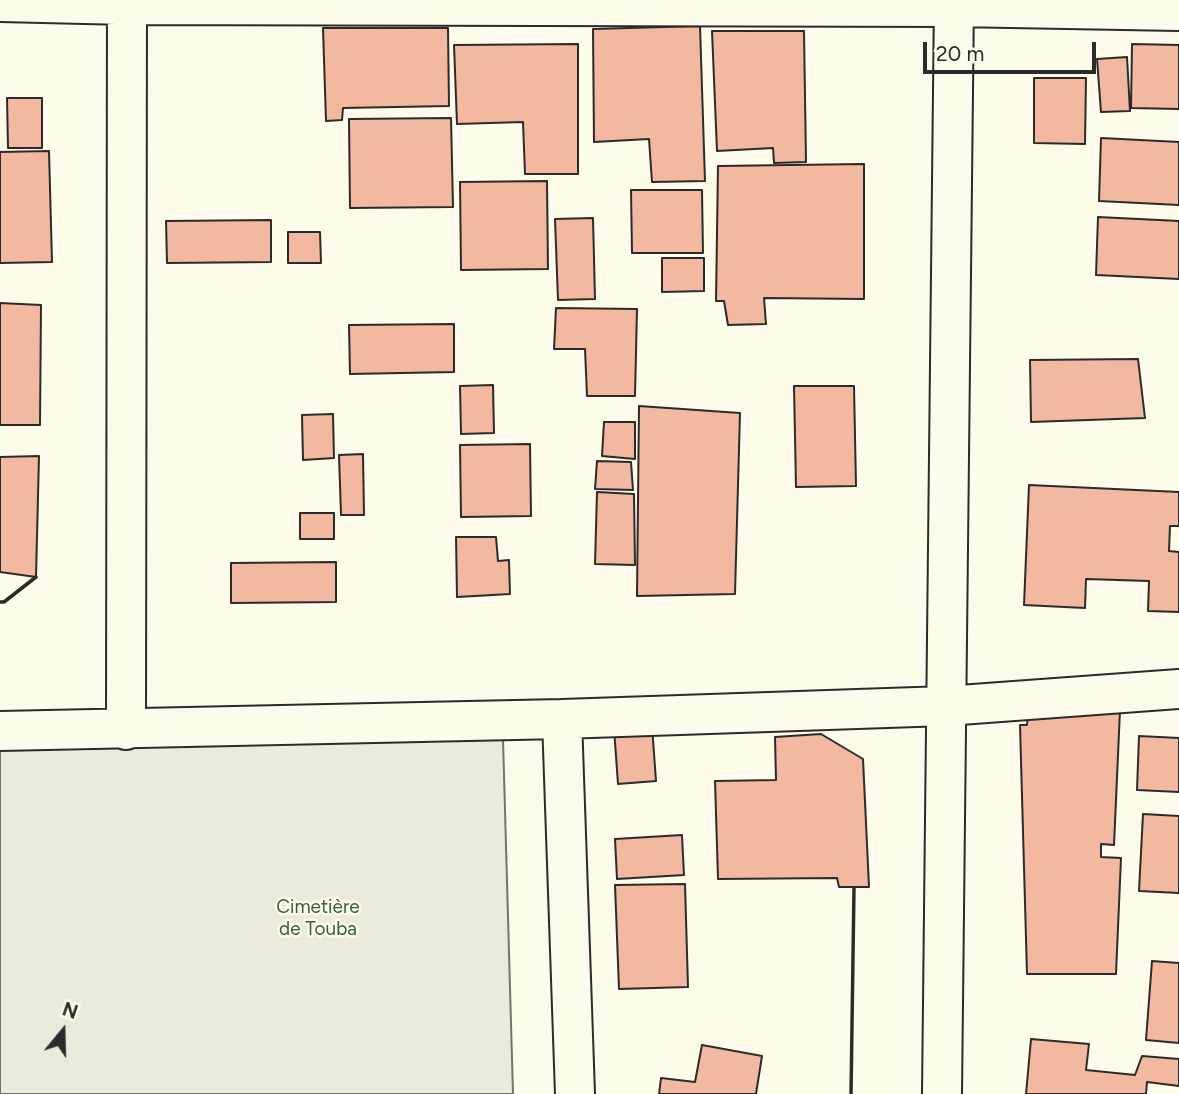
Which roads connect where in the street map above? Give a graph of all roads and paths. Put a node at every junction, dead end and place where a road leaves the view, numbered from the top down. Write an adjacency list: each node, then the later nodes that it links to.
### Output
1 (0, 2): 2 (street)
2 (127, 2): 3 (street); 8 (street)
3 (954, 3): 4 (street); 6 (street)
4 (1179, 11)
5 (1179, 690): 6 (street)
6 (946, 706): 7 (street); 11 (street)
7 (562, 719): 8 (street); 10 (street)
8 (127, 730): 9 (street)
9 (0, 731)
10 (575, 1094)
11 (942, 1094)

